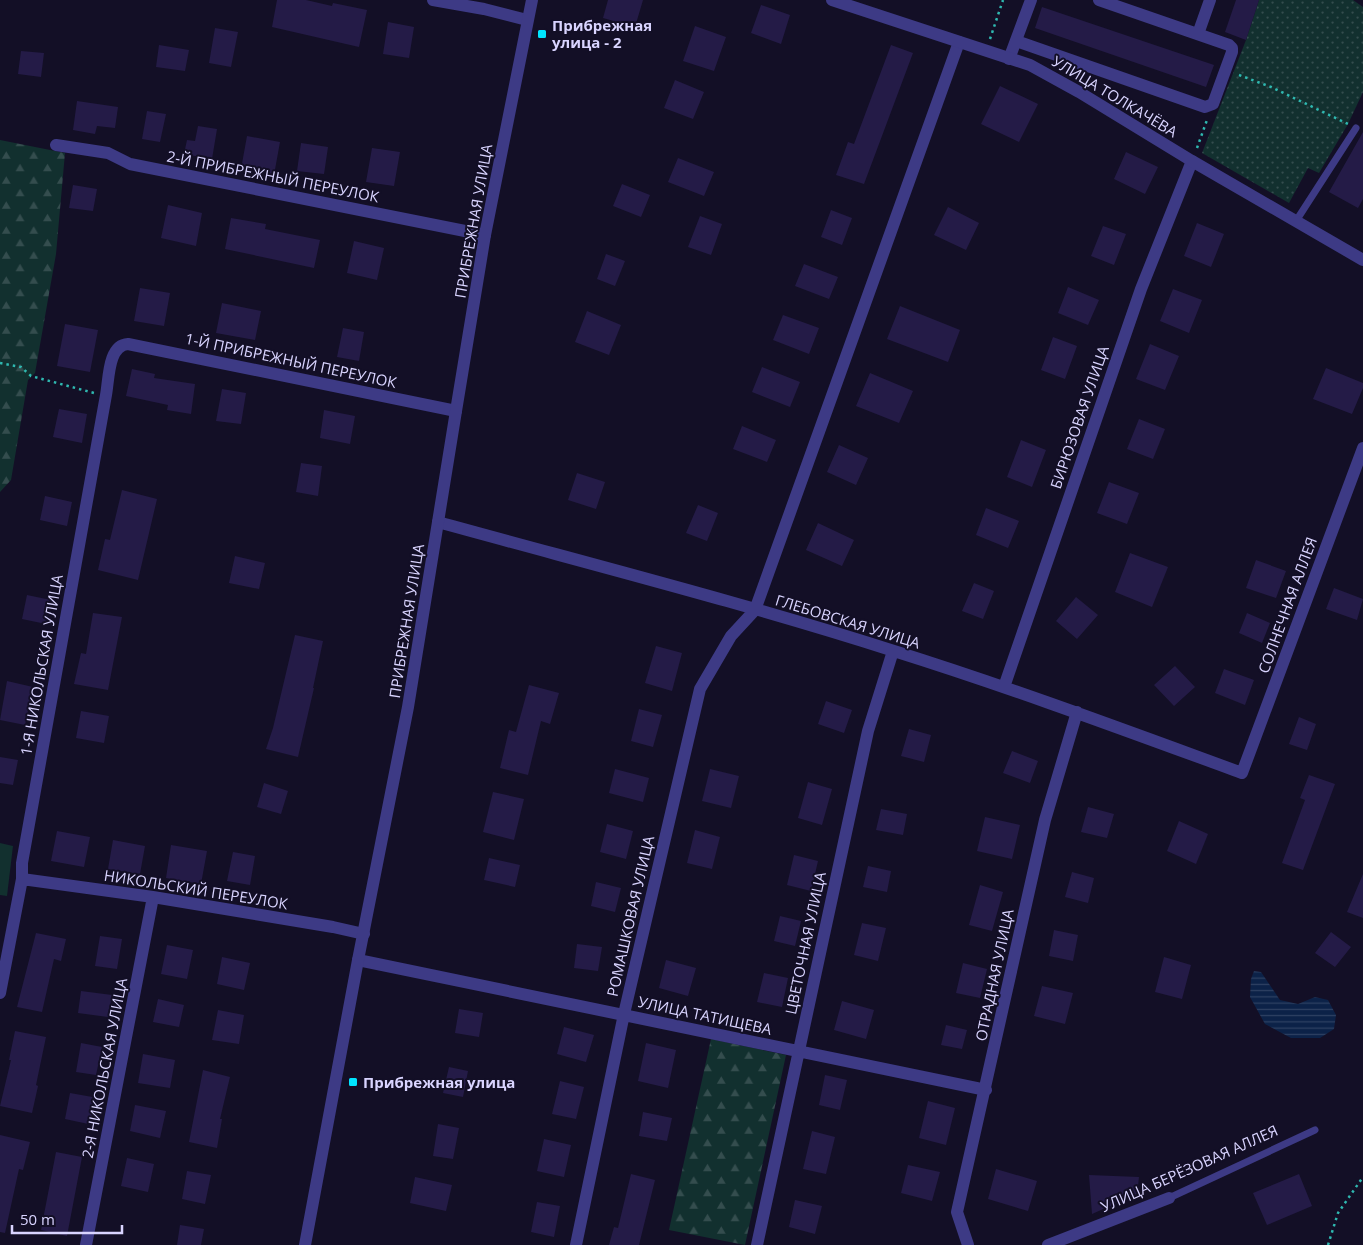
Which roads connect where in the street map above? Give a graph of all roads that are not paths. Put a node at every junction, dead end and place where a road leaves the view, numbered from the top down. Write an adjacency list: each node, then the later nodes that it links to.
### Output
1 (433, 0): 7 (street)
2 (532, 0): 7 (street, ПРИБРЕЖНАЯ УЛИЦА)
3 (832, 0): 10 (street, УЛИЦА ТОЛКАЧЁВА)
4 (1031, 0): 9 (street)
5 (1099, 0): 8 (street)
6 (1210, 0): 8 (street)
7 (528, 20): 16 (street, ПРИБРЕЖНАЯ УЛИЦА)
8 (1198, 34): 9 (street)
9 (1016, 41): 11 (street)
10 (959, 42): 11 (street, УЛИЦА ТОЛКАЧЁВА); 22 (street)
11 (1009, 59): 14 (street, УЛИЦА ТОЛКАЧЁВА)
12 (1356, 128): 15 (lane)
13 (56, 145): 16 (street, 2-Й ПРИБРЕЖНЫЙ ПЕРЕУЛОК)
14 (1192, 161): 15 (street, УЛИЦА ТОЛКАЧЁВА); 24 (street, БИРЮЗОВАЯ УЛИЦА)
15 (1296, 222): 17 (street, УЛИЦА ТОЛКАЧЁВА)
16 (486, 235): 19 (street, ПРИБРЕЖНАЯ УЛИЦА)
17 (1363, 260)
18 (120, 345): 19 (street, 1-Й ПРИБРЕЖНЫЙ ПЕРЕУЛОК); 27 (street, 1-Я НИКОЛЬСКАЯ УЛИЦА)
19 (456, 410): 21 (street, ПРИБРЕЖНАЯ УЛИЦА)
20 (1363, 448): 26 (street, СОЛНЕЧНАЯ АЛЛЕЯ)
21 (438, 522): 22 (street, ГЛЕБОВСКАЯ УЛИЦА); 29 (street, ПРИБРЕЖНАЯ УЛИЦА)
22 (755, 610): 23 (street, ГЛЕБОВСКАЯ УЛИЦА); 32 (street, РОМАШКОВАЯ УЛИЦА)
23 (893, 651): 24 (street, ГЛЕБОВСКАЯ УЛИЦА); 33 (street, ЦВЕТОЧНАЯ УЛИЦА)
24 (1004, 687): 25 (street, ГЛЕБОВСКАЯ УЛИЦА)
25 (1077, 712): 26 (street, ГЛЕБОВСКАЯ УЛИЦА); 34 (street, ОТРАДНАЯ УЛИЦА)
26 (1242, 773)
27 (22, 879): 28 (street, НИКОЛЬСКИЙ ПЕРЕУЛОК); 31 (street, 1-Я НИКОЛЬСКАЯ УЛИЦА)
28 (153, 897): 29 (street, НИКОЛЬСКИЙ ПЕРЕУЛОК); 37 (street, 2-Я НИКОЛЬСКАЯ УЛИЦА)
29 (364, 934): 30 (street, ПРИБРЕЖНАЯ УЛИЦА)
30 (358, 960): 32 (street, УЛИЦА ТАТИЩЕВА); 38 (street, ПРИБРЕЖНАЯ УЛИЦА)
31 (0, 993)
32 (624, 1014): 33 (street, УЛИЦА ТАТИЩЕВА); 39 (street, РОМАШКОВАЯ УЛИЦА)
33 (798, 1052): 34 (street, УЛИЦА ТАТИЩЕВА); 40 (street, ЦВЕТОЧНАЯ УЛИЦА)
34 (986, 1090): 41 (street, ОТРАДНАЯ УЛИЦА)
35 (1315, 1130): 36 (lane, УЛИЦА БЕРЁЗОВАЯ АЛЛЕЯ)
36 (1169, 1198): 42 (street, УЛИЦА БЕРЁЗОВАЯ АЛЛЕЯ)
37 (86, 1245)
38 (305, 1245)
39 (576, 1245)
40 (757, 1245)
41 (968, 1245)
42 (1048, 1245)

